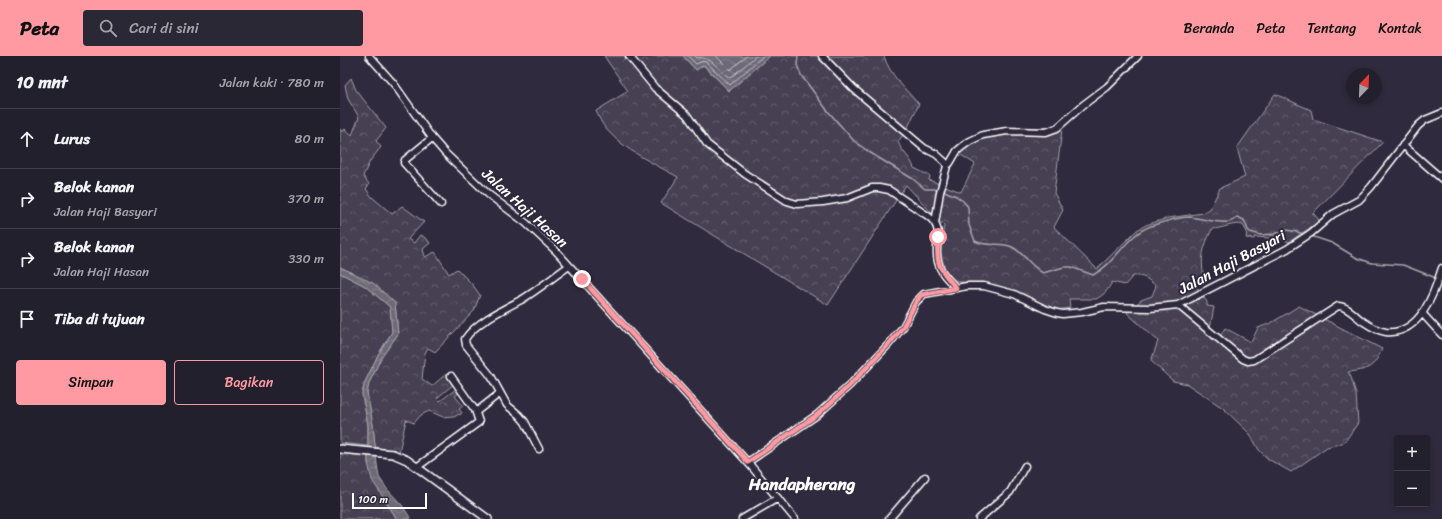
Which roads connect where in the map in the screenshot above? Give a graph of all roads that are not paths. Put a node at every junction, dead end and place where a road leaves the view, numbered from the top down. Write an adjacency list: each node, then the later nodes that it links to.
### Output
1 (369, 56): 6 (street, Jalan Haji Hasan)
2 (629, 56): 11 (street)
3 (822, 56): 8 (street)
4 (1138, 56): 8 (street)
5 (1442, 113): 7 (street, Jalan Haji Basyari)
6 (432, 138): 10 (street); 12 (street, Jalan Haji Hasan)
7 (1403, 145): 9 (street); 15 (street, Jalan Haji Basyari)
8 (947, 166): 11 (street)
9 (1442, 179)
10 (441, 204)
11 (935, 223): 14 (street)
12 (569, 266): 19 (street); 23 (street, Jalan Haji Hasan)
13 (1442, 268): 16 (street)
14 (956, 288): 15 (street, Jalan Haji Basyari); 23 (street, Jalan Haji Basyari)
15 (1178, 305): 16 (street)
16 (1422, 313): 17 (street)
17 (1442, 335)
18 (451, 376): 20 (street)
19 (500, 393): 20 (street); 22 (street)
20 (476, 412): 25 (street)
21 (340, 449): 25 (street)
22 (540, 449)
23 (748, 462): 27 (street, Jalan Haji Hasan)
24 (1025, 466): 32 (street)
25 (417, 467): 29 (street)
26 (925, 477): 28 (street)
27 (778, 498): 30 (street); 31 (street, Jalan Haji Hasan)
28 (894, 518)
29 (488, 519)
30 (742, 519)
31 (796, 519)
32 (979, 519)

